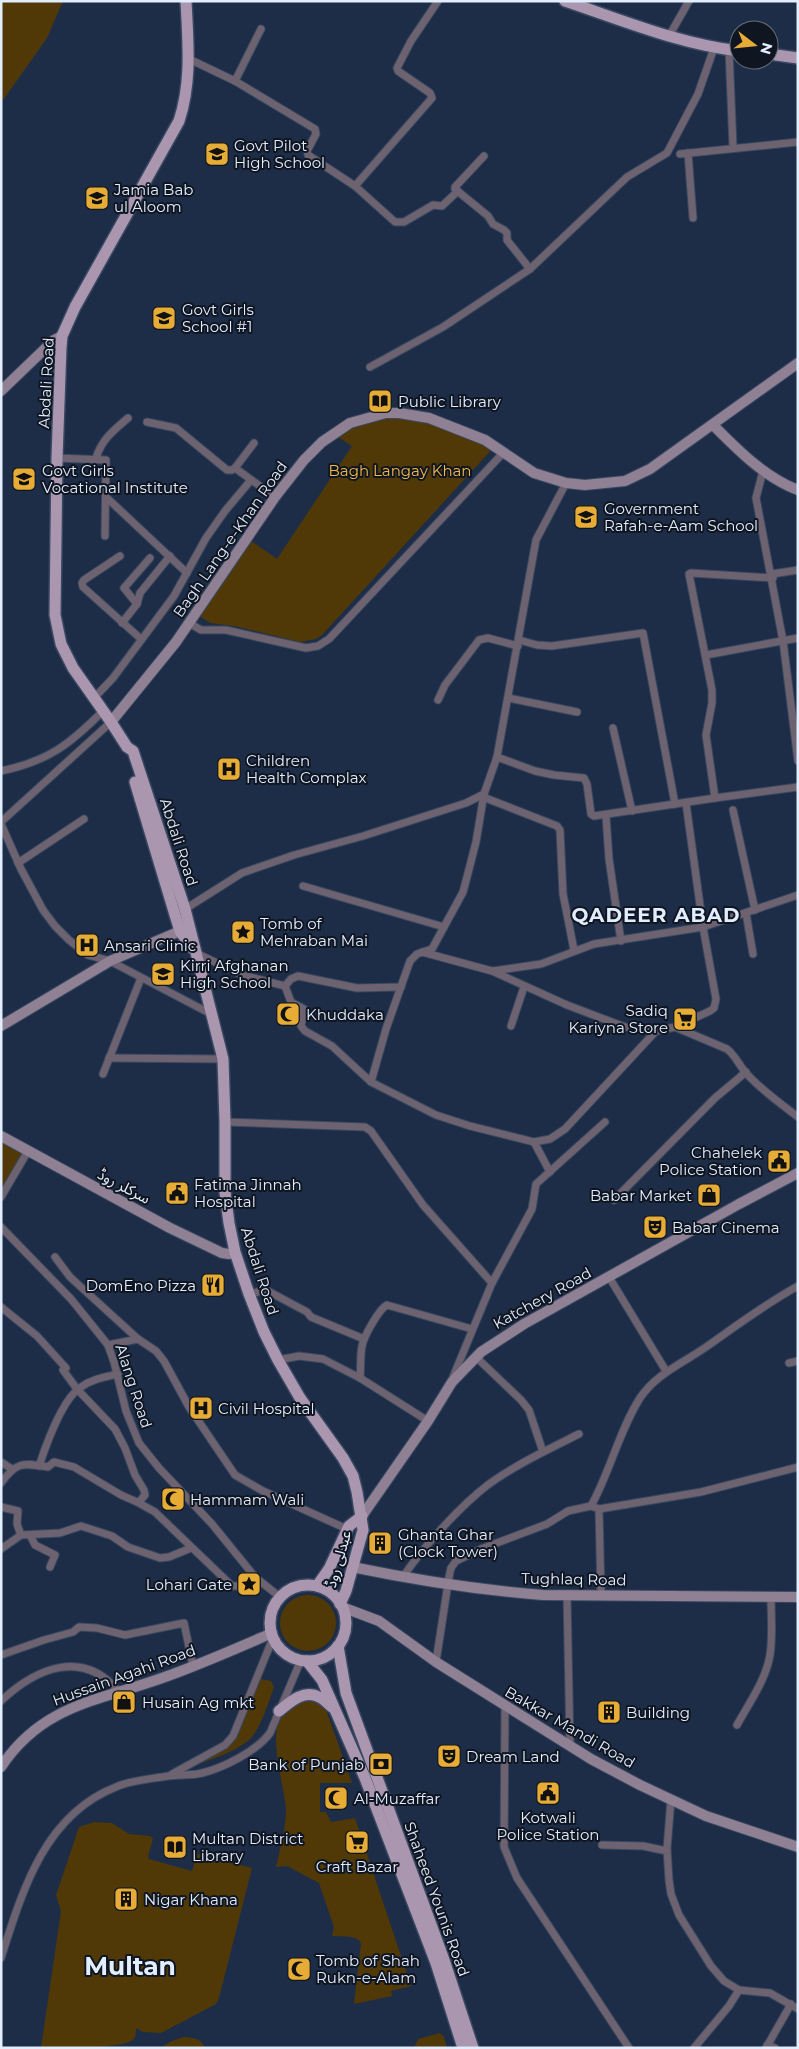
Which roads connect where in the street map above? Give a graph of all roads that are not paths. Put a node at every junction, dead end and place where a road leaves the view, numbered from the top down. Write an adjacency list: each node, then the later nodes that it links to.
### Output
1 (186, 1): 11 (main road, Abdali Road)
2 (438, 1): 19 (street)
3 (565, 1): 6 (main road)
4 (689, 1): 6 (street)
5 (261, 29): 13 (street)
6 (669, 36): 7 (main road)
7 (714, 48): 8 (main road); 22 (street)
8 (729, 50)
9 (779, 55): 10 (main road)
10 (794, 56)
11 (189, 58): 13 (street); 23 (main road, Abdali Road)
12 (734, 70): 15 (street)
13 (235, 81): 19 (street)
14 (798, 142): 15 (street)
15 (732, 147): 16 (street)
16 (688, 152): 17 (street); 21 (street)
17 (680, 154)
18 (484, 156): 20 (street)
19 (355, 186): 20 (street)
20 (458, 191): 22 (street)
21 (693, 218)
22 (530, 269): 25 (street)
23 (62, 336): 26 (street); 32 (main road, Abdali Road)
24 (798, 363): 29 (street)
25 (370, 366)
26 (1, 391)
27 (128, 418): 33 (street)
28 (146, 422): 34 (street)
29 (713, 425): 35 (street); 37 (street)
30 (254, 443): 34 (street)
31 (504, 452): 37 (street, Bagh Lang-e-Khan Road); 39 (street, Bagh Lang-e-Khan Road); 50 (street)
32 (57, 458): 33 (street); 58 (main road, Abdali Road)
33 (96, 458): 40 (street)
34 (235, 468): 36 (street)
35 (764, 472): 38 (street); 47 (street)
36 (251, 480): 39 (street); 46 (street)
37 (566, 484): 54 (street)
38 (798, 490)
39 (275, 497): 50 (street, Bagh Lang-e-Khan Road)
40 (107, 498): 41 (street); 43 (street)
41 (105, 536)
42 (120, 556): 49 (street)
43 (170, 556): 46 (street); 48 (street)
44 (150, 558): 48 (street)
45 (798, 570): 47 (street)
46 (187, 573): 52 (street)
47 (772, 576): 53 (street); 55 (street)
48 (138, 604): 49 (street)
49 (122, 623): 52 (street)
50 (189, 623): 64 (street, Bagh Lang-e-Khan Road)
51 (798, 638): 53 (street)
52 (141, 639): 58 (street)
53 (783, 641): 55 (street); 57 (street)
54 (518, 643): 59 (street); 60 (street); 74 (street)
55 (706, 656): 72 (street)
56 (798, 687): 57 (street)
57 (790, 689): 61 (street)
58 (94, 698): 62 (main road, Abdali Road)
59 (508, 698): 63 (street); 67 (street)
60 (438, 700)
61 (795, 710): 68 (street)
62 (103, 711): 64 (main road, Abdali Road); 69 (street)
63 (577, 712)
64 (112, 722): 66 (main road, Abdali Road); 79 (street, Bagh Lang-e-Khan Road)
65 (613, 728): 76 (street)
66 (127, 747): 83 (main road, Abdali Road); 86 (main road, Abdali Road)
67 (497, 757): 71 (street); 77 (street)
68 (798, 761)
69 (1, 770)
70 (798, 787): 72 (street)
71 (483, 796): 83 (street); 87 (street); 91 (street)
72 (715, 798): 73 (street)
73 (686, 802): 74 (street); 88 (street)
74 (675, 804): 76 (street)
75 (733, 810): 84 (street)
76 (632, 811): 77 (street)
77 (606, 816): 90 (street)
78 (84, 819): 80 (street)
79 (2, 825): 80 (street)
80 (18, 863): 95 (street)
81 (304, 886): 87 (street)
82 (798, 895): 84 (street)
83 (185, 909): 86 (street); 89 (main road, Abdali Road)
84 (755, 910): 85 (street)
85 (746, 913): 88 (street); 94 (street)
86 (175, 915): 89 (main road, Abdali Road)
87 (444, 927): 93 (street)
88 (704, 927): 90 (street); 104 (street)
89 (185, 929): 92 (main road, Abdali Road); 95 (street)
90 (621, 941): 91 (street)
91 (574, 950): 96 (street)
92 (195, 952): 98 (street); 101 (main road, Abdali Road)
93 (422, 952): 96 (street); 99 (street)
94 (753, 954)
95 (110, 961): 97 (street); 102 (street)
96 (492, 971): 100 (street)
97 (141, 978): 101 (street); 106 (street)
98 (284, 986): 99 (street); 110 (street)
99 (401, 987): 110 (street)
100 (524, 987): 103 (street); 105 (street)
101 (211, 1014): 107 (main road, Abdali Road)
102 (1, 1026)
103 (511, 1026)
104 (675, 1027): 105 (street); 108 (street)
105 (656, 1030): 115 (street)
106 (109, 1058): 107 (street); 109 (street)
107 (222, 1059): 112 (main road, Abdali Road)
108 (746, 1072): 111 (street); 120 (street)
109 (103, 1074)
110 (371, 1082): 115 (street)
111 (798, 1117)
112 (225, 1122): 122 (main road, Abdali Road); 125 (street)
113 (605, 1122): 117 (street)
114 (1, 1136): 116 (street, سرکلر روڈ)
115 (534, 1142): 117 (street)
116 (28, 1151): 119 (street); 122 (street, سرکلر روڈ)
117 (550, 1172): 125 (street)
118 (798, 1173): 124 (street, Katchery Road)
119 (1, 1197)
120 (614, 1200)
121 (1, 1227): 132 (street, Alang Road)
122 (236, 1252): 127 (main road, Abdali Road)
123 (55, 1257): 130 (street)
124 (608, 1277): 133 (street, Katchery Road); 137 (street)
125 (492, 1283): 129 (street)
126 (798, 1286): 137 (street)
127 (249, 1294): 131 (street); 134 (main road, Abdali Road)
128 (1, 1307): 141 (street)
129 (472, 1329): 131 (street); 140 (street)
130 (138, 1339): 132 (street); 155 (street)
131 (364, 1339): 139 (street)
132 (108, 1345): 138 (street, Alang Road)
133 (476, 1357): 140 (street, Katchery Road); 144 (street)
134 (278, 1360): 139 (street); 154 (main road, Abdali Road)
135 (798, 1361): 136 (street)
136 (789, 1363)
137 (666, 1371): 151 (street)
138 (118, 1374): 141 (street); 162 (street, Alang Road)
139 (360, 1378): 142 (street)
140 (452, 1382): 142 (street, Katchery Road)
141 (77, 1389): 146 (street); 150 (street)
142 (428, 1421): 154 (street, Katchery Road)
143 (580, 1434): 144 (street)
144 (543, 1452): 163 (street)
145 (1, 1462): 148 (street)
146 (39, 1466): 148 (street); 150 (street)
147 (798, 1467): 153 (street)
148 (12, 1469): 149 (street)
149 (1, 1482)
150 (139, 1502): 158 (street)
151 (591, 1506): 153 (street); 164 (street)
152 (1, 1507): 156 (street)
153 (599, 1509): 167 (street)
154 (362, 1516): 155 (main road, عبدلی روڈ); 161 (main road, عبدلی روڈ)
155 (347, 1530): 165 (main road, عبدلی روڈ)
156 (21, 1535): 157 (street); 159 (street)
157 (30, 1535): 158 (street); 160 (street)
158 (191, 1548): 162 (street)
159 (1, 1549)
160 (50, 1567)
161 (352, 1567): 163 (street, Tughlaq Road); 171 (main road, عبدلی روڈ)
162 (255, 1577): 168 (street, Alang Road)
163 (404, 1578): 164 (street, Tughlaq Road)
164 (449, 1583): 166 (street, Tughlaq Road); 176 (street)
165 (317, 1586): 168 (main road); 171 (main road)
166 (567, 1595): 167 (street, Tughlaq Road); 184 (street)
167 (601, 1595): 169 (street, Tughlaq Road)
168 (280, 1597): 172 (main road)
169 (771, 1597): 170 (street, Tughlaq Road); 183 (street)
170 (798, 1597)
171 (341, 1605): 173 (main road); 176 (street, Bakkar Mandi Road)
172 (272, 1636): 175 (main road); 177 (street, Hussain Agahi Road); 186 (street)
173 (338, 1646): 175 (main road); 197 (main road, Shaheed Younis Road)
174 (1, 1655): 177 (street)
175 (304, 1661): 181 (main road, Shaheed Younis Road); 182 (street)
176 (436, 1662): 180 (street, Bakkar Mandi Road)
177 (194, 1666): 178 (street, Hussain Agahi Road)
178 (119, 1692): 179 (street); 185 (street, Hussain Agahi Road)
179 (1, 1701)
180 (504, 1707): 184 (street, Bakkar Mandi Road); 198 (street)
181 (335, 1710): 182 (main road); 196 (main road, Shaheed Younis Road)
182 (279, 1711): 186 (street)
183 (737, 1725)
184 (570, 1746): 187 (street, Bakkar Mandi Road)
185 (1, 1767)
186 (169, 1776): 191 (street)
187 (671, 1799): 189 (street, Bakkar Mandi Road); 190 (street)
188 (602, 1845): 190 (street)
189 (798, 1847)
190 (667, 1851): 192 (street)
191 (1, 1958)
192 (739, 1990): 193 (street); 199 (street)
193 (791, 2004): 194 (street); 195 (street)
194 (798, 2009)
195 (769, 2047)
196 (463, 2048)
197 (473, 2048)
198 (628, 2048)
199 (694, 2048)

